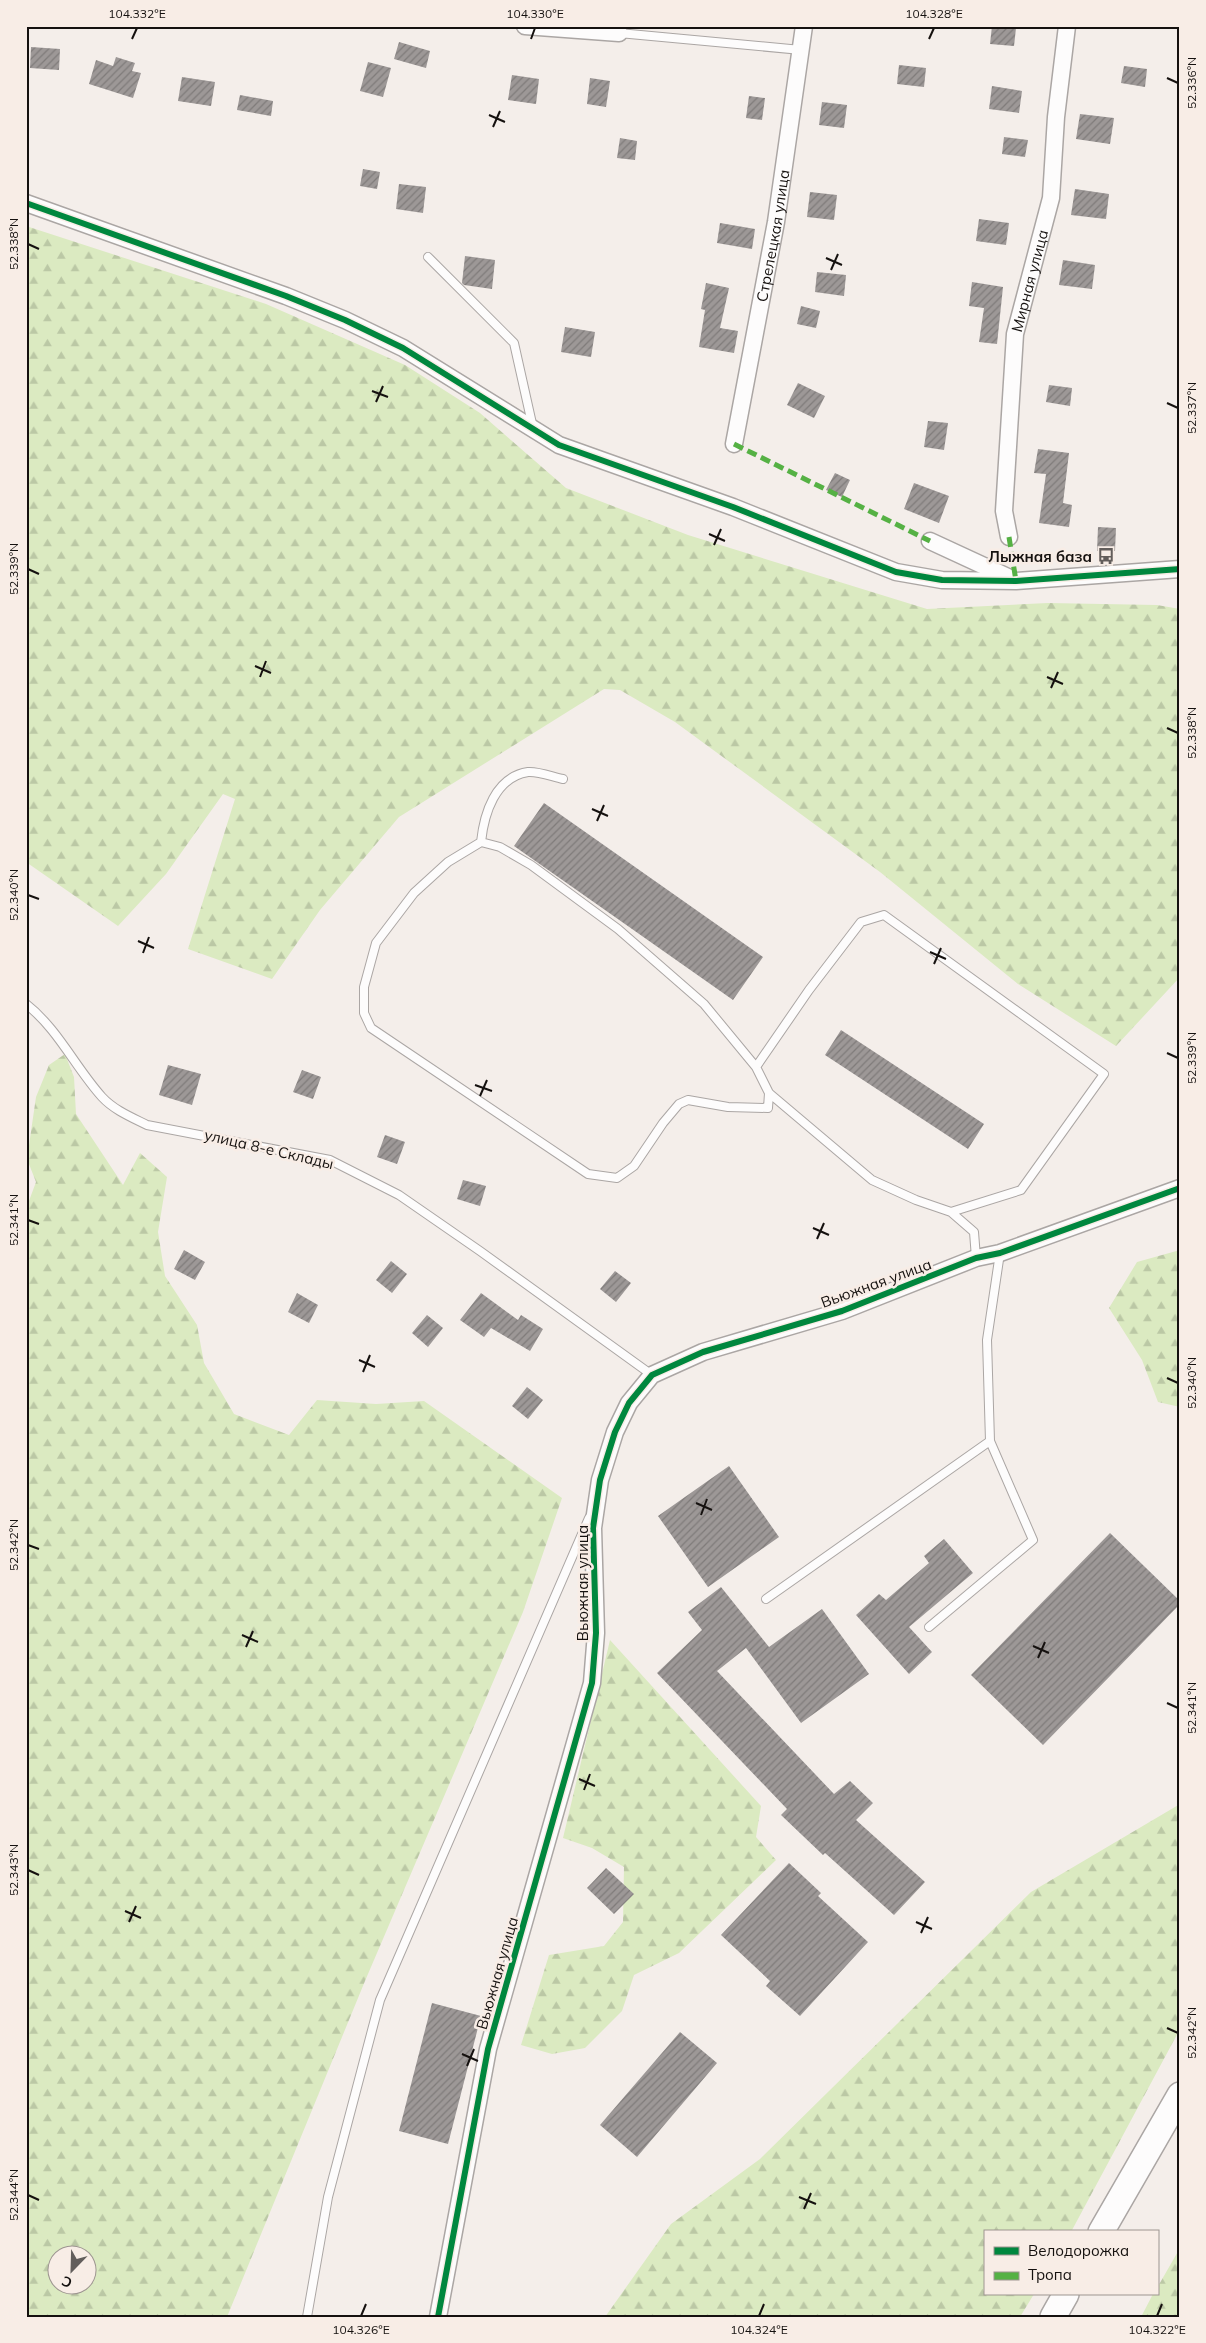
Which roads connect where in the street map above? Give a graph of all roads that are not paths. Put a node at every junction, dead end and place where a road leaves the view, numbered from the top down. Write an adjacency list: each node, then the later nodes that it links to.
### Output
1 (525, 26): 4 (street)
2 (804, 26): 5 (street, Стрелецкая улица)
3 (1067, 26): 10 (street, Мирная улица)
4 (619, 33): 5 (lane)
5 (801, 50): 9 (street, Стрелецкая улица)
6 (26, 203): 8 (street)
7 (428, 257): 8 (lane)
8 (534, 430): 13 (street)
9 (734, 444)
10 (1009, 537)
11 (930, 541): 13 (street)
12 (1180, 569): 13 (street)
13 (1016, 581)
14 (563, 779): 15 (lane)
15 (481, 842): 17 (lane); 18 (lane)
16 (26, 1004): 23 (lane, улица 8-е Склады)
17 (756, 1067): 18 (lane); 20 (lane)
18 (770, 1093): 20 (lane)
19 (1180, 1188): 21 (street, Вьюжная улица)
20 (952, 1212): 22 (lane)
21 (1000, 1253): 22 (street, Вьюжная улица); 24 (lane)
22 (976, 1258): 23 (street, Вьюжная улица)
23 (652, 1375): 25 (street, Вьюжная улица)
24 (990, 1441): 26 (lane); 27 (lane)
25 (598, 1498): 31 (lane); 32 (street, Вьюжная улица)
26 (766, 1599)
27 (929, 1627)
28 (1180, 2095): 29 (main road)
29 (1102, 2230)
30 (1065, 2296): 33 (main road)
31 (307, 2317)
32 (438, 2317)
33 (1053, 2317)

